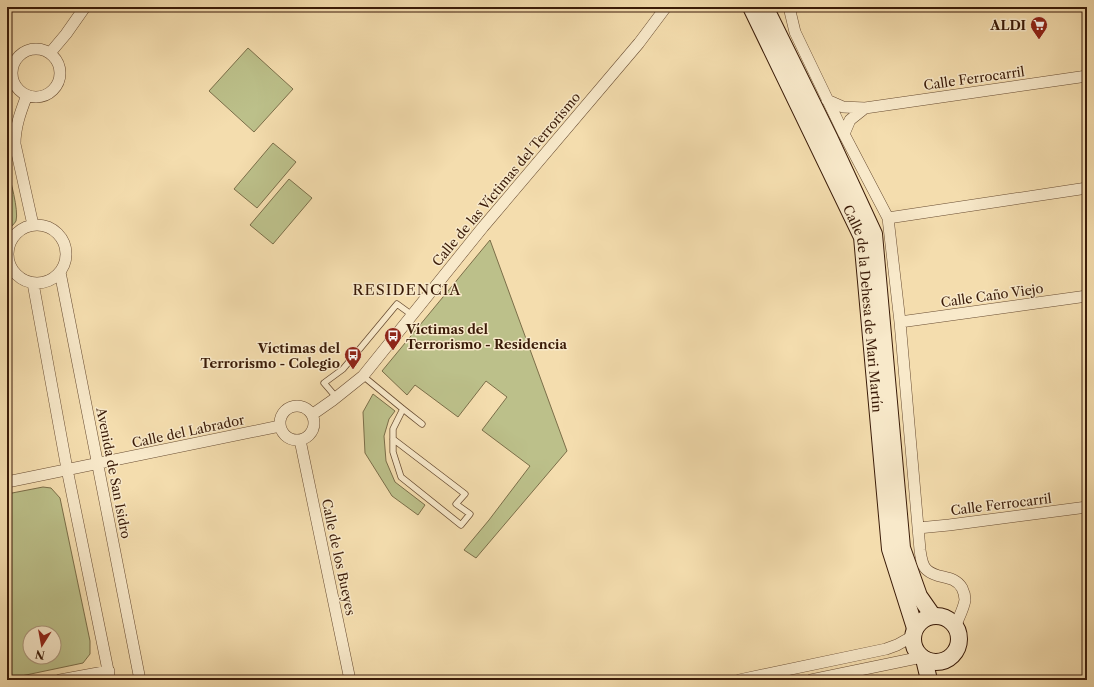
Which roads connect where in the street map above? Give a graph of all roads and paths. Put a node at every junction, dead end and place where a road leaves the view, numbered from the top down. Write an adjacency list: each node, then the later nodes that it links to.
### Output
1 (85, 7): 6 (street)
2 (666, 7): 21 (street, Calle de las Víctimas del Terrorismo)
3 (751, 7): 38 (street, Calle de la Dehesa de Mari Martín)
4 (765, 7): 36 (street, Calle de la Dehesa de Mari Martín)
5 (789, 7): 10 (street)
6 (50, 53): 7 (street); 9 (street)
7 (11, 57): 9 (street)
8 (1087, 76): 11 (street, Calle Ferrocarril)
9 (27, 95): 15 (street)
10 (828, 100): 11 (street, Calle Ferrocarril); 12 (street)
11 (864, 108): 12 (street)
12 (844, 134): 14 (street)
13 (1087, 188): 14 (street)
14 (888, 218): 22 (street)
15 (33, 225): 16 (street); 17 (street)
16 (8, 248): 18 (street)
17 (60, 272): 19 (street); 31 (street, Avenida de San Isidro)
18 (11, 274): 19 (street)
19 (33, 283): 32 (street)
20 (1087, 296): 22 (street, Calle Caño Viejo)
21 (412, 315): 23 (street, Calle de las Víctimas del Terrorismo); 24 (lane)
22 (900, 322): 35 (street)
23 (364, 376): 24 (street, Calle de las Víctimas del Terrorismo); 25 (lane)
24 (336, 397): 26 (street, Calle de las Víctimas del Terrorismo)
25 (403, 409): 27 (lane); 29 (lane)
26 (312, 414): 28 (street); 30 (street)
27 (422, 424)
28 (280, 426): 30 (street); 31 (street, Calle del Labrador)
29 (393, 439): 29 (lane)
30 (300, 440): 44 (street, Calle de los Bueyes)
31 (98, 463): 32 (street, Calle del Labrador); 43 (street, Avenida de San Isidro)
32 (67, 469): 33 (street, Calle del Labrador); 41 (street)
33 (7, 482)
34 (1087, 507): 35 (street, Calle Ferrocarril)
35 (918, 528): 37 (street)
36 (933, 616): 37 (street); 38 (street)
37 (955, 627): 40 (street)
38 (914, 632): 39 (street); 45 (street)
39 (923, 658): 40 (street); 46 (street); 47 (street)
40 (946, 660): 48 (street)
41 (109, 675): 42 (street)
42 (60, 680)
43 (140, 680)
44 (350, 680)
45 (738, 680)
46 (811, 680)
47 (929, 680)
48 (939, 680)

